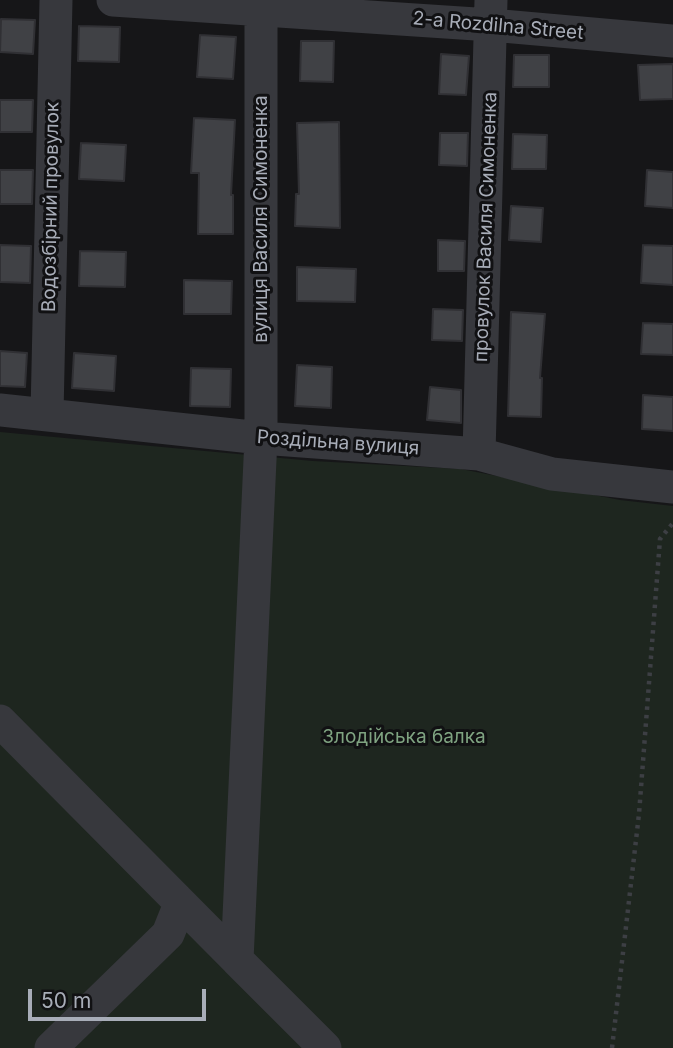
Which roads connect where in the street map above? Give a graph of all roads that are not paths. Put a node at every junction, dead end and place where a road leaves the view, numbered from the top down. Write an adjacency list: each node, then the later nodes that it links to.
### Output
1 (56, 0): 7 (street, Водозбірний провулок)
2 (113, 0): 3 (street, 2-a Rozdilna Street)
3 (261, 4): 4 (street, 2-a Rozdilna Street); 8 (street, вулиця Василя Симоненка)
4 (491, 12): 5 (street, 2-a Rozdilna Street); 9 (street, провулок Василя Симоненка)
5 (673, 41)
6 (0, 410): 7 (street, Роздільна вулиця)
7 (47, 414): 8 (street, Роздільна вулиця)
8 (261, 438): 9 (street, Роздільна вулиця); 13 (street, вулиця Василя Симоненка)
9 (479, 454): 10 (street, Роздільна вулиця)
10 (673, 487)
11 (0, 722): 12 (street)
12 (180, 904): 13 (street); 14 (street)
13 (237, 960): 15 (street)
14 (51, 1048)
15 (326, 1048)

